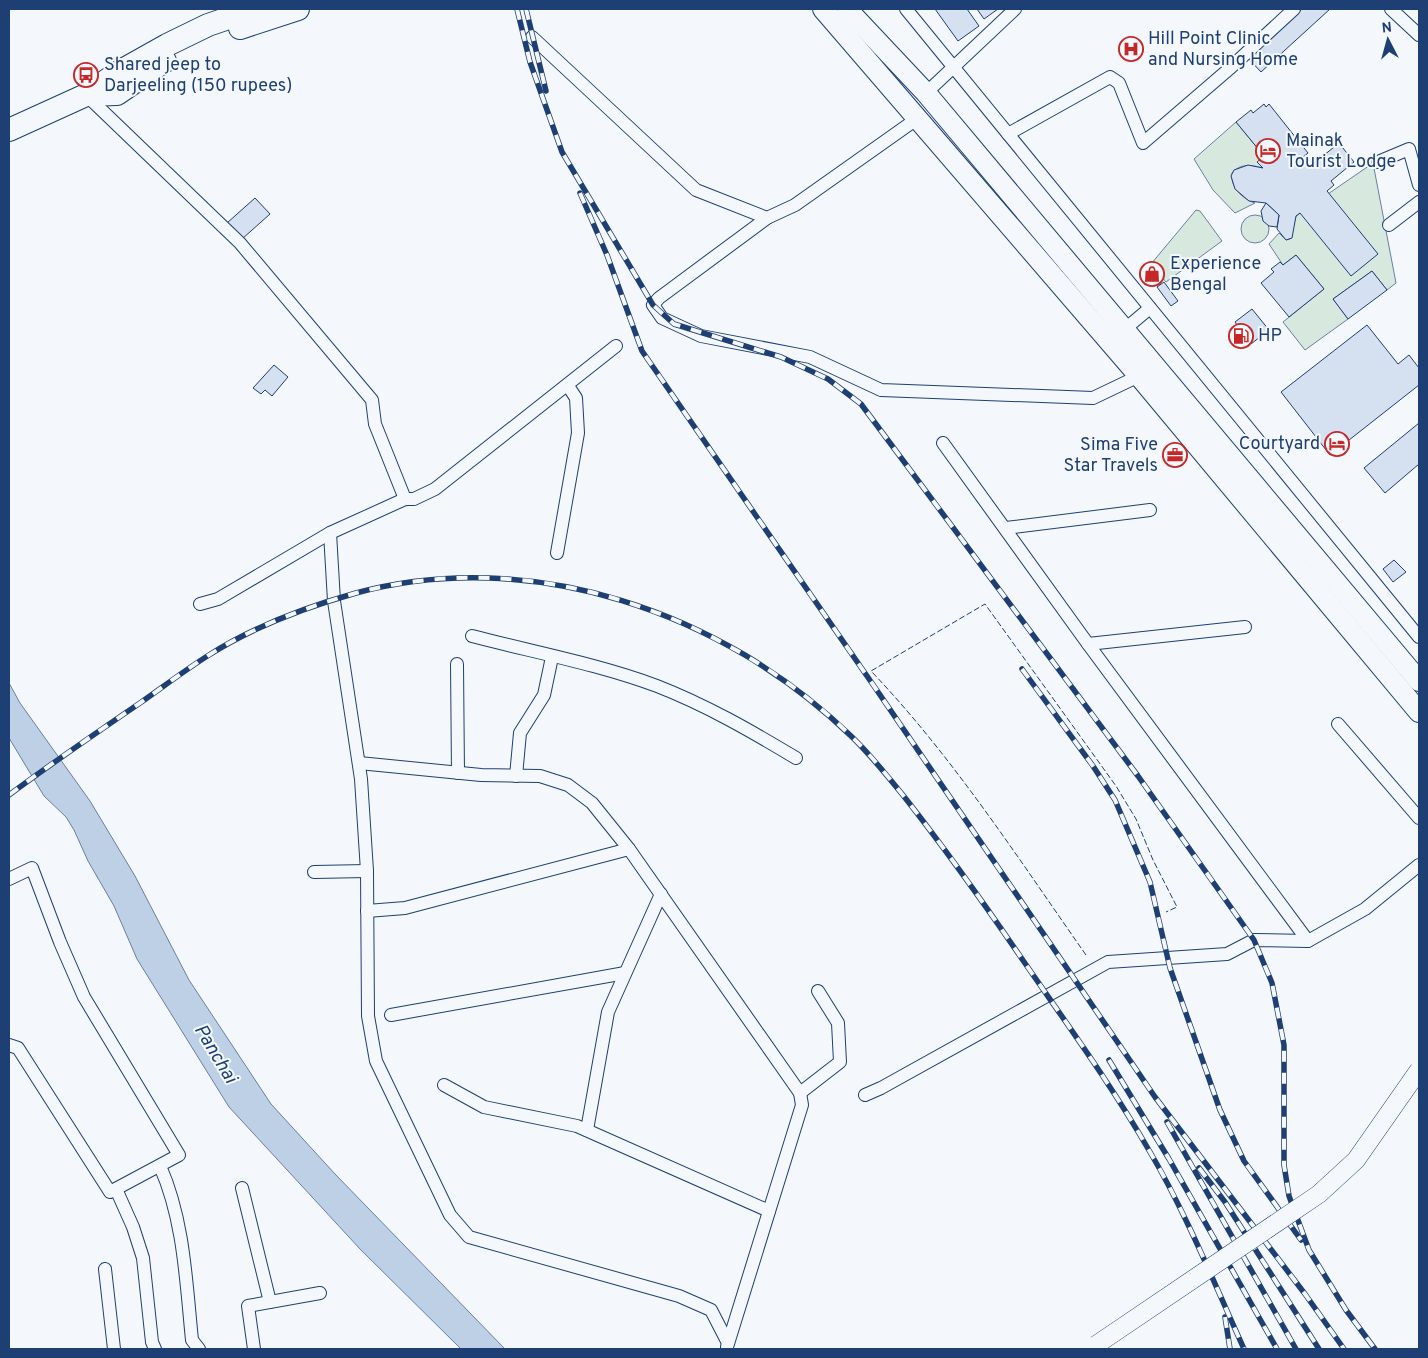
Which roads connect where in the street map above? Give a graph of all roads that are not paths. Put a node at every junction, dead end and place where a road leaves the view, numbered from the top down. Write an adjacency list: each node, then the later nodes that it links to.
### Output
1 (298, 9): 8 (highway)
2 (823, 9): 15 (main road)
3 (847, 9): 13 (main road)
4 (906, 9): 12 (street)
5 (1015, 9): 12 (street)
6 (1294, 9): 17 (street)
7 (1391, 9): 10 (street)
8 (262, 12): 9 (highway)
9 (209, 23): 14 (highway)
10 (1419, 35)
11 (532, 37): 21 (street)
12 (954, 67): 13 (street); 17 (street)
13 (926, 93): 24 (main road)
14 (86, 96): 16 (highway); 29 (street)
15 (918, 118): 21 (street); 24 (main road)
16 (9, 130)
17 (1008, 134): 23 (street)
18 (1378, 162): 19 (street)
19 (1419, 185)
20 (1419, 202): 22 (street)
21 (767, 218): 26 (street)
22 (1388, 225)
23 (1150, 308): 24 (street); 37 (street)
24 (1117, 335): 26 (main road); 41 (main road)
25 (616, 346): 27 (street)
26 (1140, 376): 42 (main road)
27 (568, 386): 29 (street); 33 (street)
28 (944, 443): 31 (street)
29 (405, 499): 32 (street)
30 (1150, 510): 31 (street)
31 (1006, 528): 38 (street)
32 (330, 533): 34 (street); 45 (street)
33 (557, 553)
34 (200, 604)
35 (1245, 627): 38 (street)
36 (472, 636): 39 (street)
37 (1419, 637)
38 (1088, 644): 56 (street)
39 (552, 657): 44 (street); 47 (street)
40 (457, 664): 46 (street)
41 (1419, 681)
42 (1419, 712)
43 (1338, 724): 48 (street)
44 (796, 758)
45 (360, 763): 46 (street); 51 (street)
46 (458, 773): 47 (street)
47 (516, 776): 49 (street)
48 (1419, 818)
49 (629, 850): 54 (street); 55 (street)
50 (1419, 865): 56 (street)
51 (367, 871): 52 (street); 55 (street)
52 (314, 872)
53 (9, 879): 66 (street)
54 (661, 894): 57 (street); 63 (street)
55 (367, 911): 74 (street)
56 (1308, 941): 64 (street)
57 (625, 973): 59 (street); 65 (street)
58 (818, 991): 63 (street)
59 (391, 1015)
60 (9, 1045): 68 (street)
61 (1419, 1070): 73 (street, bridge)
62 (444, 1085): 65 (street)
63 (800, 1093): 69 (street)
64 (865, 1094)
65 (586, 1130): 69 (street)
66 (160, 1166): 68 (street); 77 (street)
67 (242, 1188): 72 (street)
68 (116, 1189): 76 (street)
69 (769, 1211): 74 (street)
70 (105, 1269): 75 (street)
71 (320, 1293): 72 (street)
72 (270, 1302): 78 (street)
73 (1096, 1345)
74 (727, 1346)
75 (114, 1349)
76 (155, 1349)
77 (199, 1349)
78 (254, 1349)

